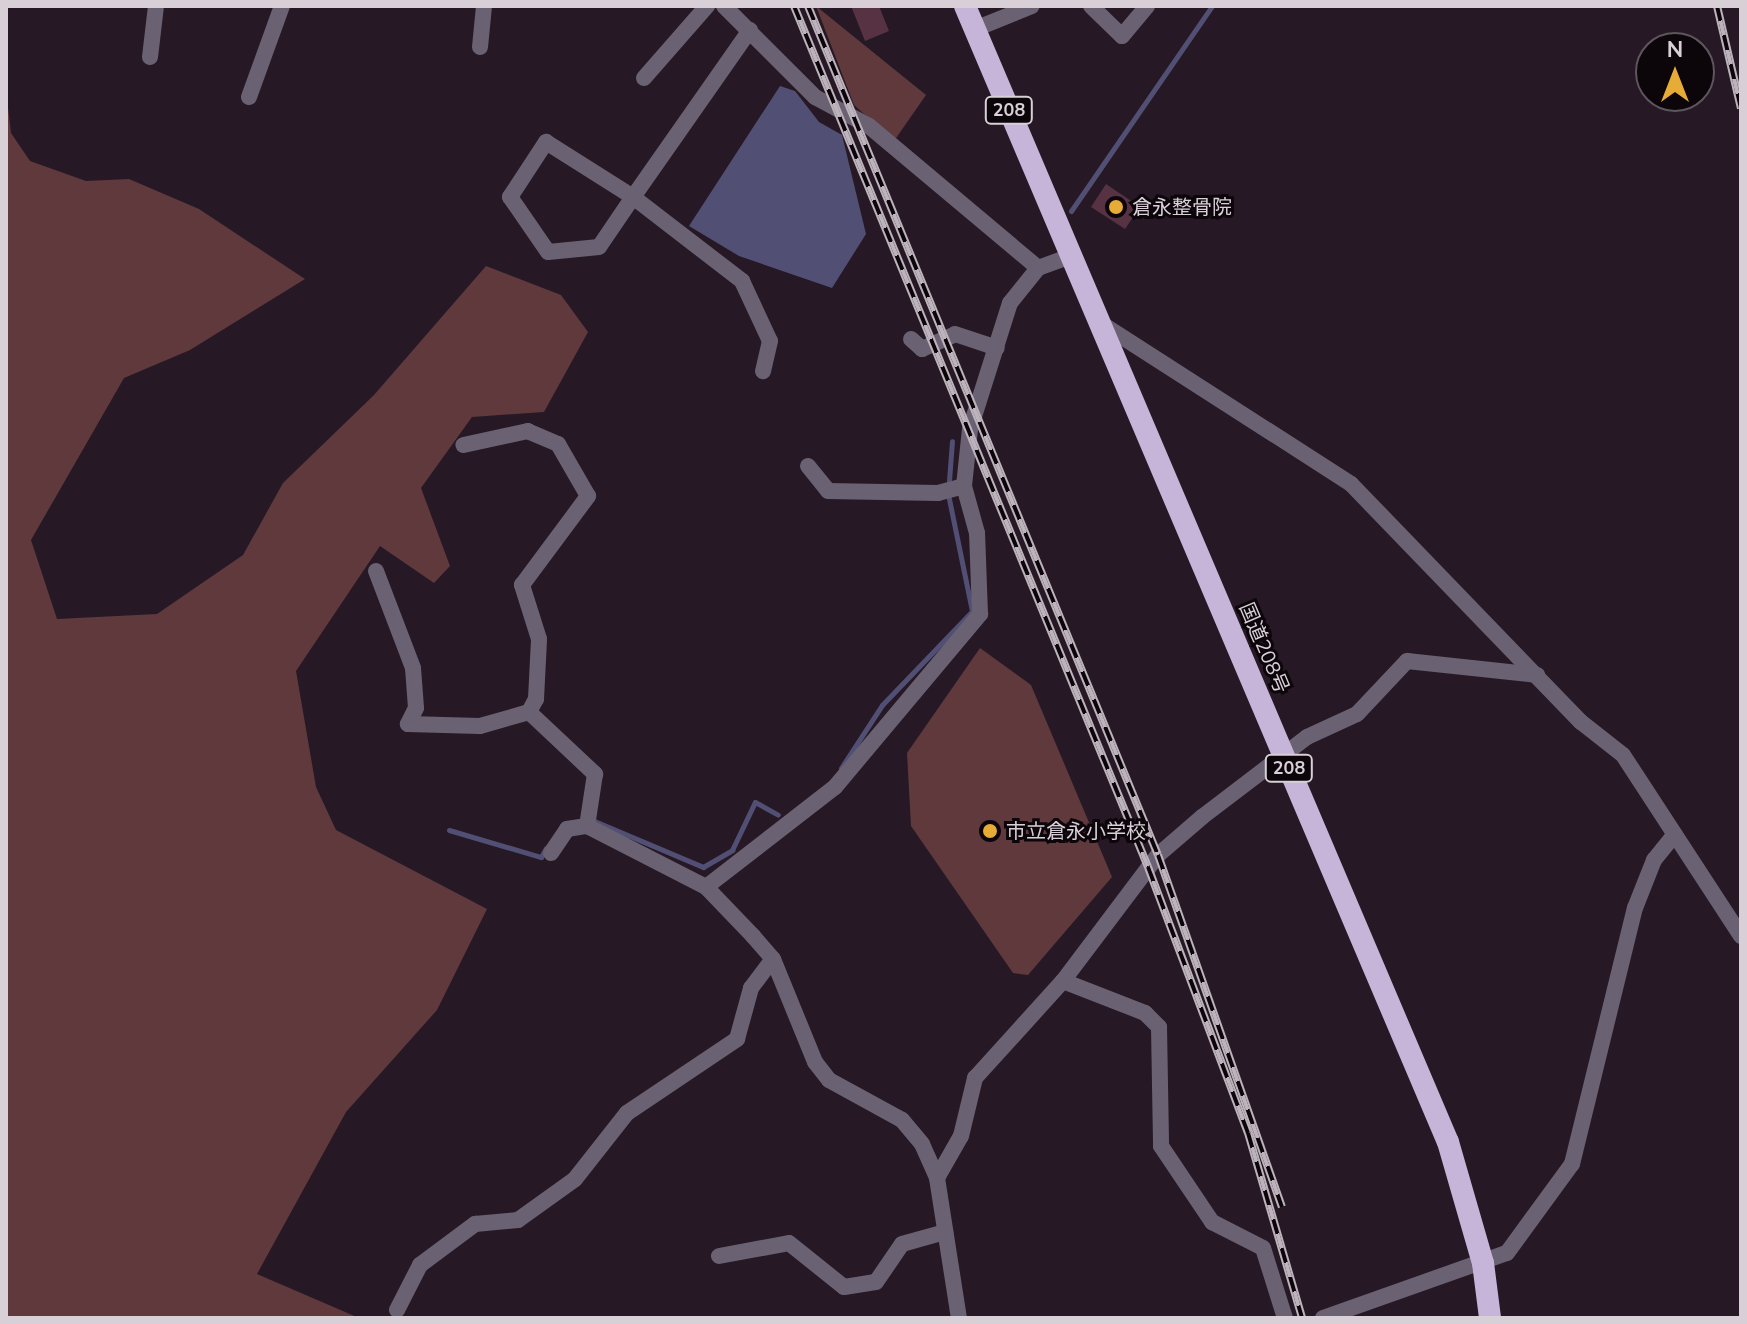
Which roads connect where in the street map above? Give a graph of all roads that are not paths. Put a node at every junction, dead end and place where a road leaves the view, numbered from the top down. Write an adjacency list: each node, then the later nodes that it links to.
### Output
1 (156, 6): 13 (street)
2 (282, 6): 15 (street)
3 (484, 6): 12 (street)
4 (707, 6): 14 (street)
5 (724, 6): 11 (street)
6 (965, 6): 10 (highway, 国道208号 / 208)
7 (1032, 6): 10 (street)
8 (1091, 6): 9 (street)
9 (1147, 6)
10 (975, 29): 17 (highway, 国道208号 / 208)
11 (750, 30): 16 (street); 18 (street)
12 (480, 47)
13 (150, 57)
14 (644, 78)
15 (249, 97)
16 (633, 197): 16 (street); 22 (street)
17 (1071, 256): 18 (street); 19 (highway, 国道208号 / 208)
18 (1038, 268): 21 (street)
19 (1102, 324): 27 (street); 29 (highway, 国道208号 / 208)
20 (911, 339): 21 (street)
21 (997, 348): 25 (street)
22 (763, 371)
23 (463, 445): 28 (street)
24 (808, 466): 25 (street)
25 (964, 486): 33 (street)
26 (376, 571): 28 (street)
27 (1537, 675): 29 (street); 31 (street)
28 (529, 712): 30 (street)
29 (1284, 756): 36 (street); 40 (highway, 国道208号 / 208)
30 (587, 826): 32 (street); 33 (street)
31 (1675, 834): 34 (street); 40 (street)
32 (551, 853)
33 (706, 887): 35 (street)
34 (1741, 936)
35 (773, 959): 37 (street); 41 (street)
36 (1063, 981): 37 (street); 43 (street)
37 (937, 1178): 38 (street)
38 (945, 1232): 39 (street); 42 (street)
39 (719, 1256)
40 (1483, 1263): 44 (street); 45 (highway, 国道208号 / 208)
41 (397, 1310)
42 (959, 1318)
43 (1285, 1318)
44 (1323, 1318)
45 (1490, 1318)

